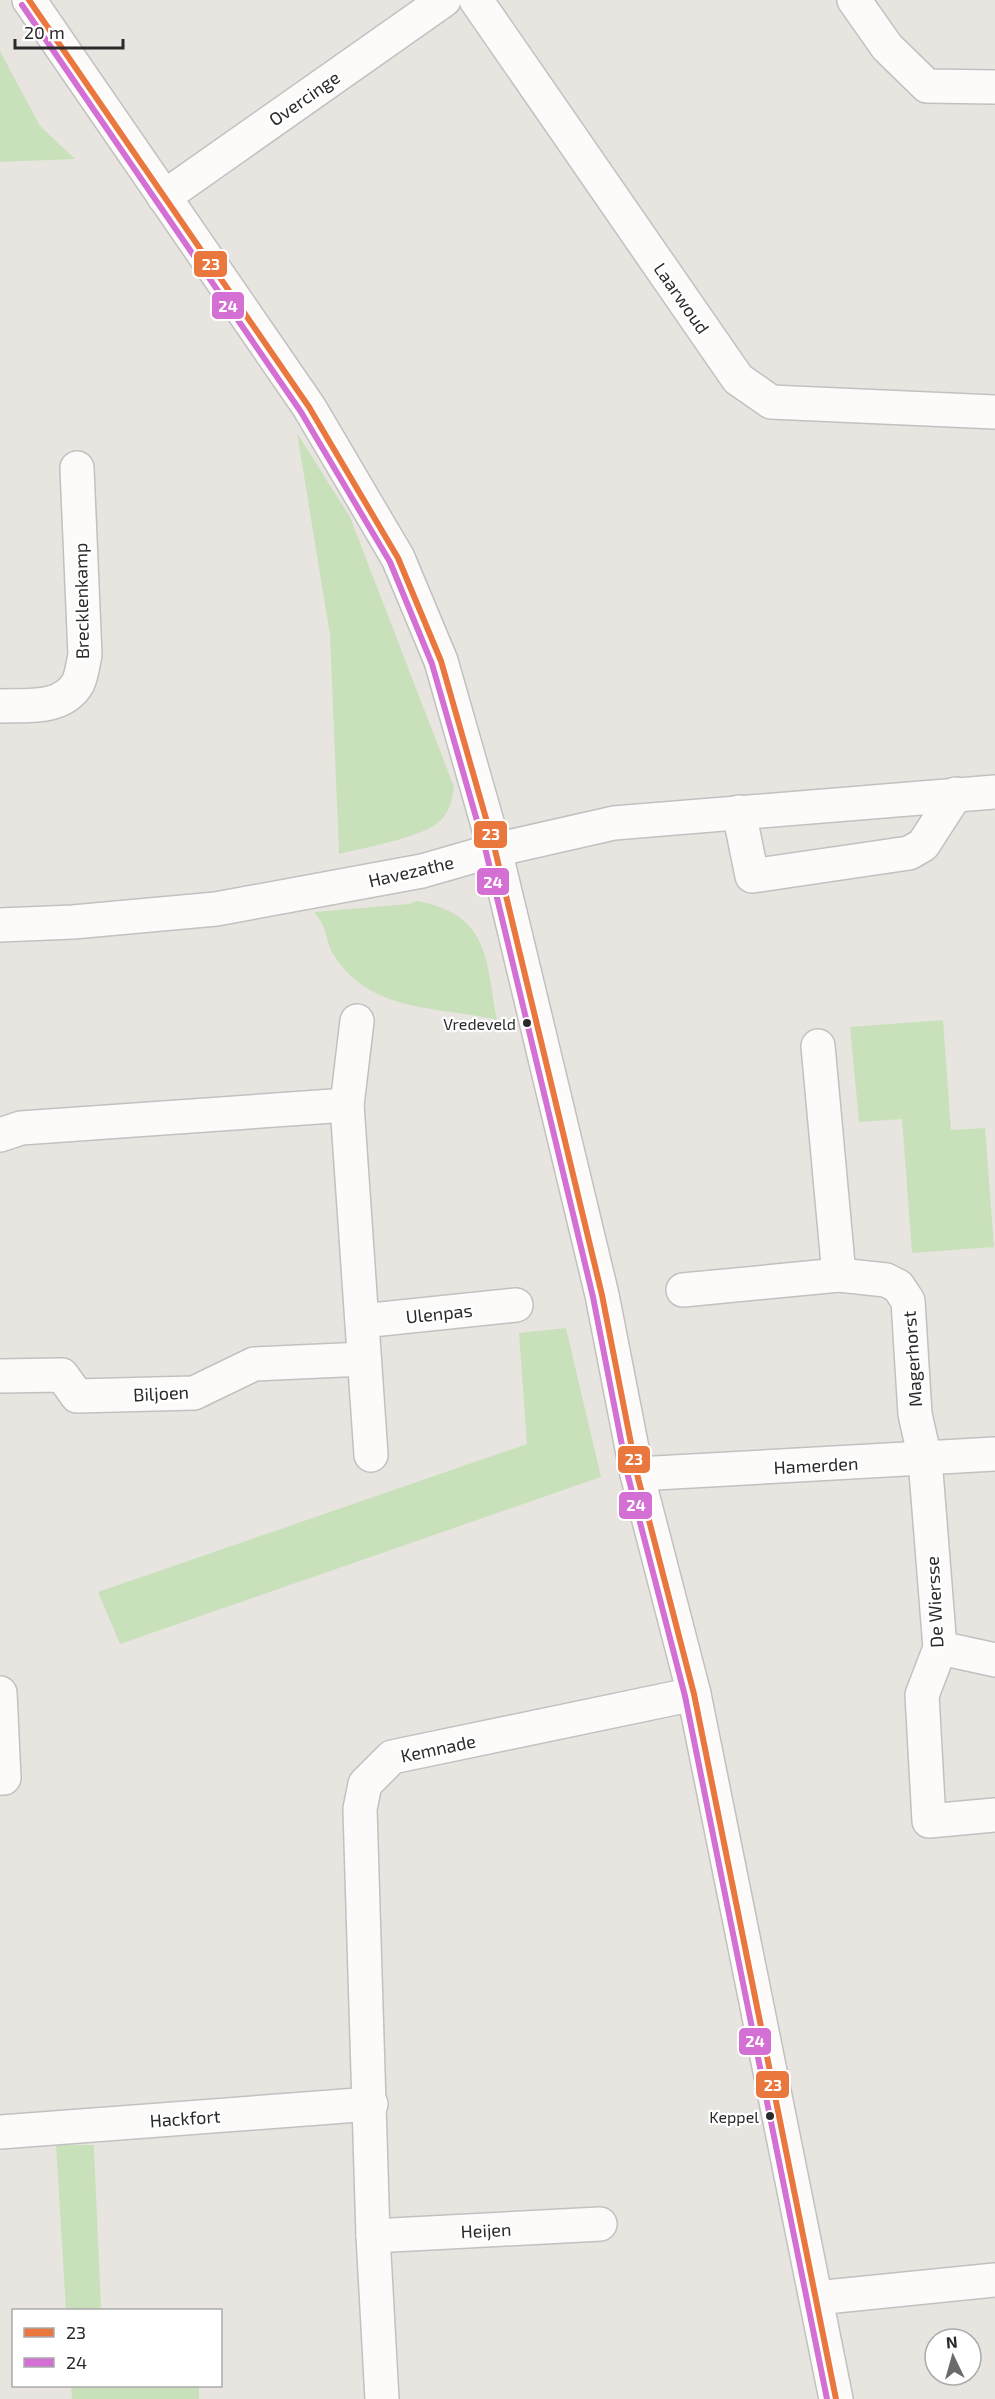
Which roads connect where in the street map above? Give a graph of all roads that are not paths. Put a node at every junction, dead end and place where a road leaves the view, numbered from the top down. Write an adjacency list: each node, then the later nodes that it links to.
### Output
1 (29, 0): 6 (street)
2 (444, 0): 6 (street, Overcinge)
3 (476, 0): 7 (street, Laarwoud)
4 (854, 0): 5 (street)
5 (995, 87)
6 (164, 196): 13 (street)
7 (995, 412)
8 (77, 468): 9 (street, Brecklenkamp)
9 (0, 706)
10 (995, 792): 11 (street)
11 (956, 794): 12 (street); 12 (street)
12 (739, 812): 13 (street)
13 (495, 850): 14 (street, Havezathe); 28 (street)
14 (0, 925)
15 (357, 1022): 17 (street)
16 (818, 1046): 19 (street)
17 (346, 1105): 18 (street); 22 (street)
18 (0, 1135)
19 (839, 1275): 20 (street, Magerhorst); 27 (street, Magerhorst)
20 (683, 1290)
21 (516, 1305): 22 (street, Ulenpas)
22 (362, 1321): 23 (street)
23 (364, 1359): 24 (street, Biljoen); 26 (street)
24 (0, 1376)
25 (995, 1454): 27 (street, Hamerden)
26 (371, 1455)
27 (925, 1459): 28 (street, Hamerden); 29 (street, De Wiersse)
28 (637, 1474): 32 (street)
29 (940, 1648): 30 (street); 34 (street, De Wiersse)
30 (995, 1660)
31 (0, 1693): 33 (street)
32 (694, 1694): 35 (street, Kemnade); 40 (street)
33 (0, 1778)
34 (995, 1815)
35 (371, 2104): 36 (street, Hackfort); 38 (street)
36 (0, 2132)
37 (600, 2224): 38 (street, Heijen)
38 (373, 2236): 41 (street)
39 (995, 2280): 40 (street)
40 (816, 2298): 42 (street)
41 (382, 2399)
42 (836, 2399)

